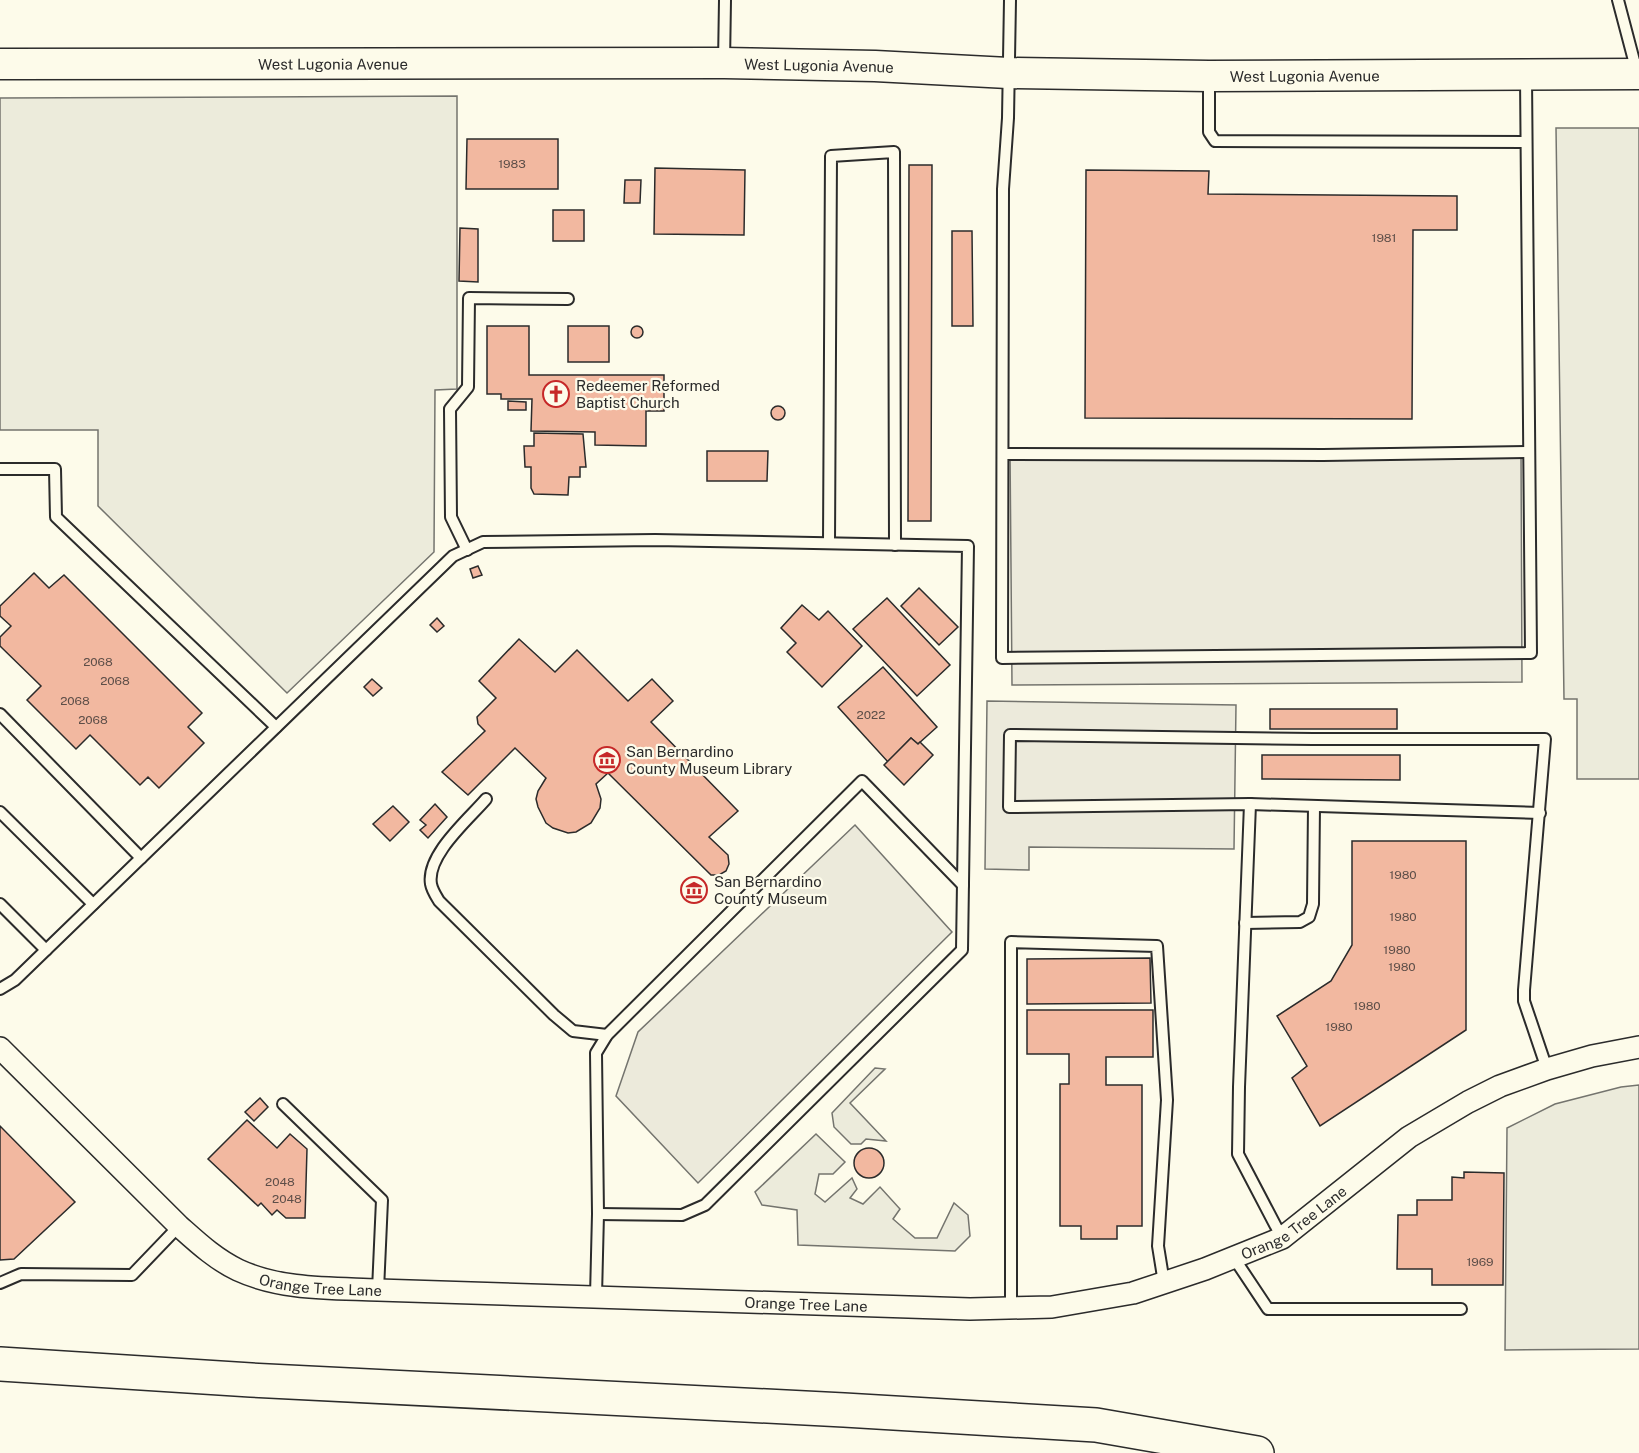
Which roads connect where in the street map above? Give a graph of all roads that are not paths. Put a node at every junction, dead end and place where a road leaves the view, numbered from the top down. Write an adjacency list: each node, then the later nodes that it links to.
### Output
1 (725, 0): 4 (lane)
2 (1010, 0): 7 (lane)
3 (1618, 0): 6 (lane)
4 (724, 63): 5 (street, West Lugonia Avenue); 7 (street, West Lugonia Avenue)
5 (0, 64)
6 (1639, 72): 8 (street, West Lugonia Avenue)
7 (1008, 73): 9 (street, West Lugonia Avenue); 13 (lane)
8 (1526, 74): 9 (street, West Lugonia Avenue); 10 (lane)
9 (1209, 76): 10 (lane)
10 (1526, 142): 12 (lane)
11 (568, 299): 17 (lane)
12 (1529, 452): 13 (lane); 13 (lane)
13 (1003, 454)
14 (0, 469): 19 (lane)
15 (829, 543): 16 (lane); 16 (lane); 17 (lane)
16 (896, 545): 26 (lane)
17 (467, 550): 19 (lane)
18 (0, 714): 25 (lane)
19 (276, 728): 25 (lane)
20 (486, 799): 32 (lane)
21 (1250, 804): 22 (lane); 24 (lane); 29 (lane)
22 (1314, 806): 24 (lane); 29 (lane)
23 (0, 812): 28 (lane)
24 (1540, 813): 35 (lane)
25 (141, 858): 28 (lane)
26 (963, 885): 32 (lane); 37 (lane)
27 (0, 904): 30 (lane)
28 (93, 904): 30 (lane)
29 (1245, 923): 39 (lane)
30 (46, 950): 31 (lane)
31 (0, 989)
32 (607, 1035): 37 (lane)
33 (1639, 1047): 35 (street, Orange Tree Lane)
34 (0, 1048): 38 (street, Orange Tree Lane)
35 (1547, 1069): 39 (street, Orange Tree Lane)
36 (283, 1104): 43 (lane)
37 (598, 1214): 44 (lane)
38 (179, 1226): 41 (lane); 43 (street, Orange Tree Lane)
39 (1282, 1238): 40 (street, Orange Tree Lane)
40 (1234, 1258): 42 (street, Orange Tree Lane); 46 (lane)
41 (0, 1283)
42 (1164, 1283): 45 (street, Orange Tree Lane); 45 (lane)
43 (378, 1290): 44 (street, Orange Tree Lane)
44 (596, 1296): 45 (street, Orange Tree Lane)
45 (1011, 1308)
46 (1461, 1309)
47 (0, 1364): 48 (highway)
48 (1257, 1453)

